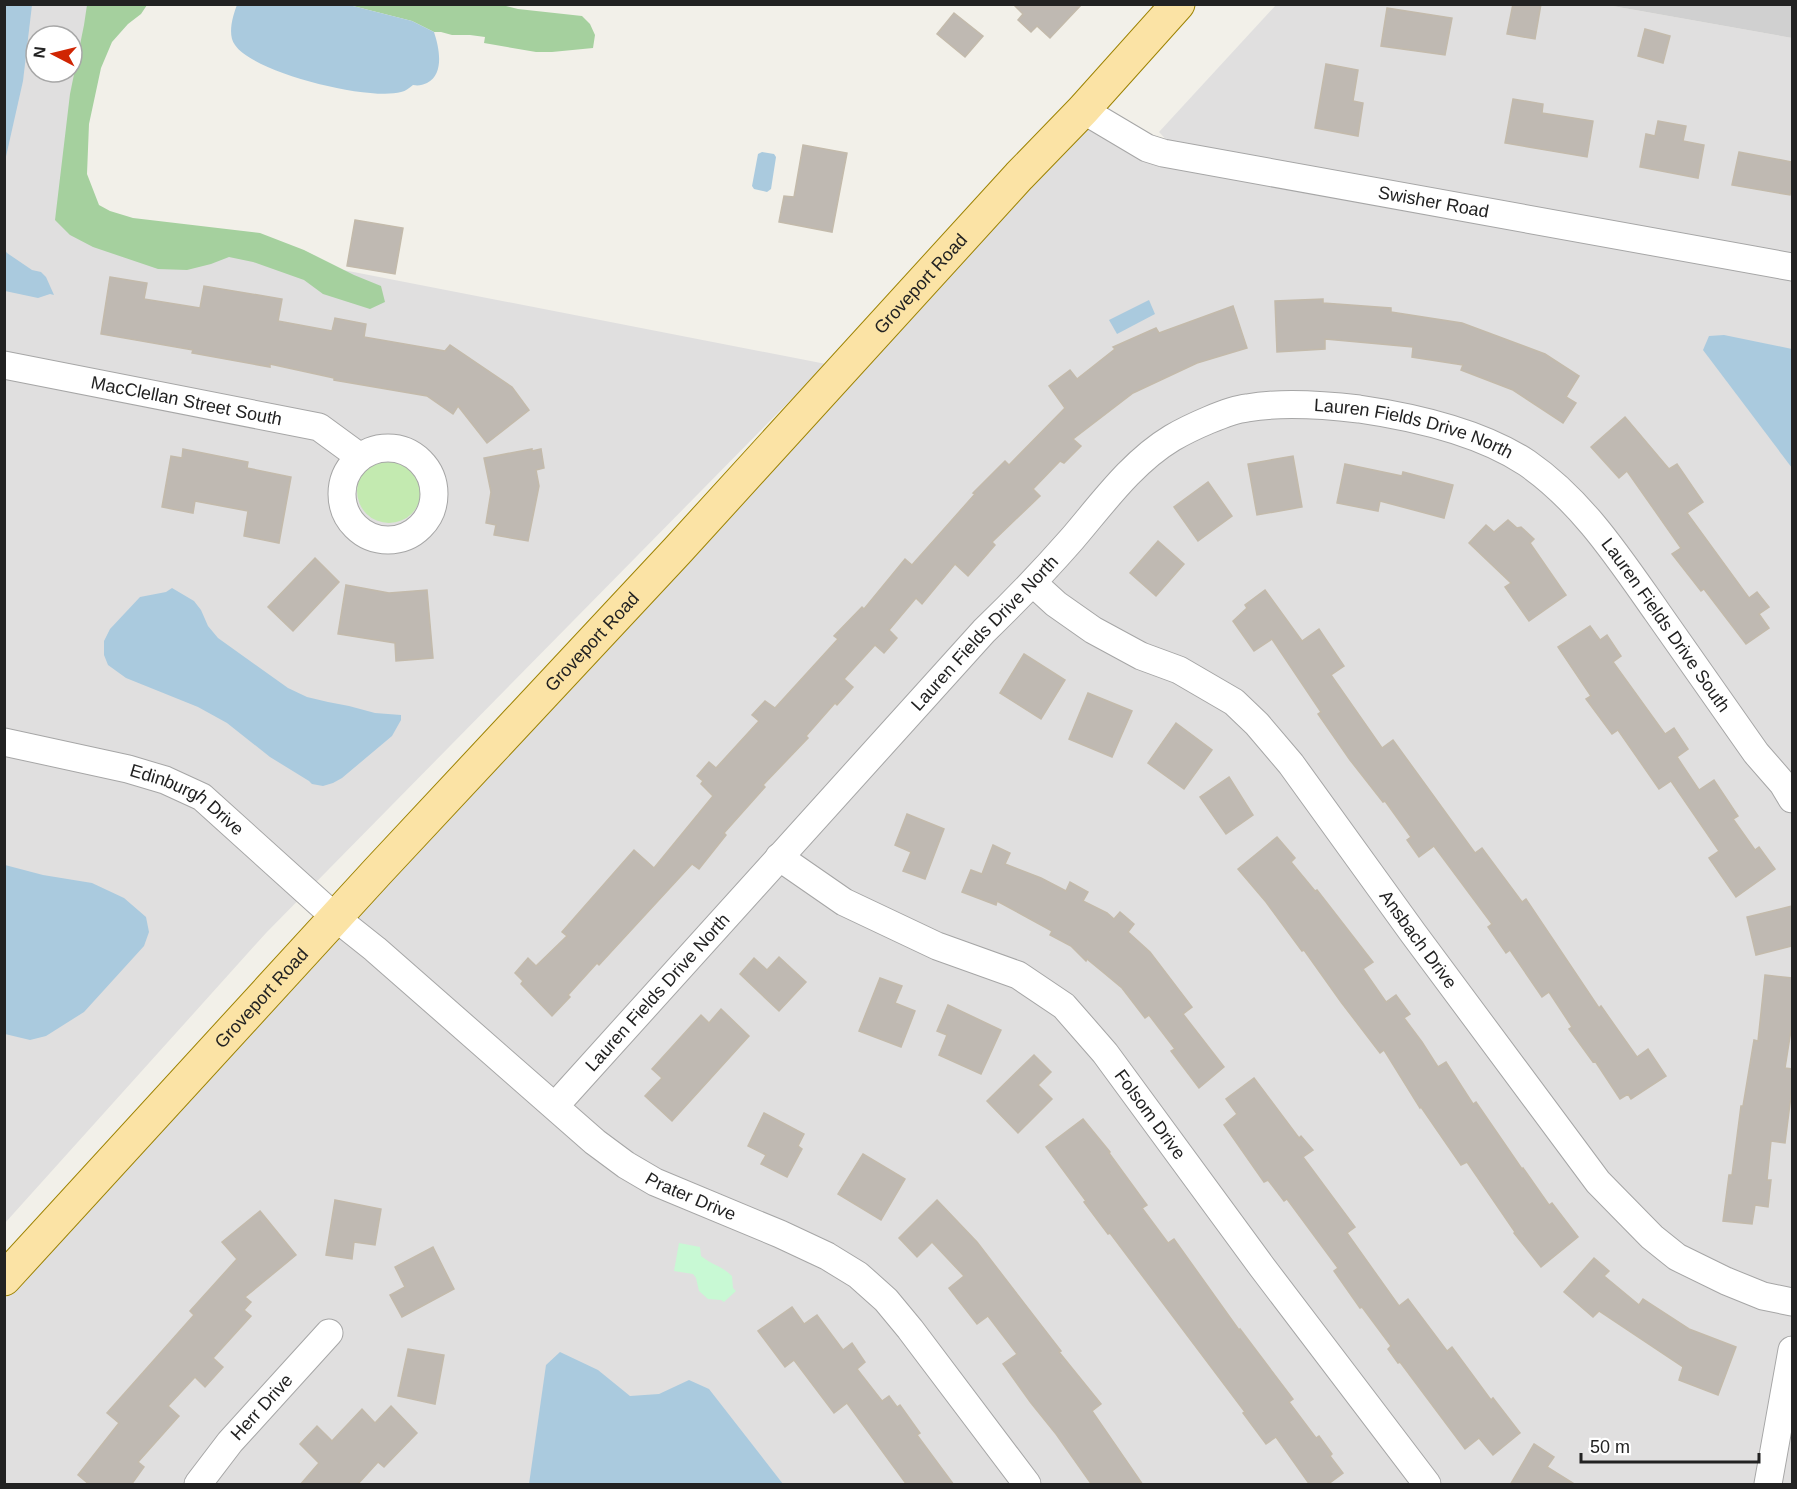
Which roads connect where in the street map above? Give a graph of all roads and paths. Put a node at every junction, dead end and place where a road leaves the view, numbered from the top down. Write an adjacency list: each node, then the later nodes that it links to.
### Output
1 (1178, 4): 2 (main road, Groveport Road)
2 (1083, 110): 3 (street, Swisher Road); 11 (main road, Groveport Road)
3 (1792, 267)
4 (4, 365): 5 (street, MacClellan Street South)
5 (360, 457)
6 (1525, 462): 7 (street, Lauren Fields Drive North); 9 (street, Lauren Fields Drive South)
7 (1033, 583): 10 (street, Lauren Fields Drive North); 14 (street, Ansbach Drive)
8 (4, 742): 11 (street, Edinburgh Drive)
9 (1792, 799)
10 (779, 857): 12 (street, Lauren Fields Drive North); 19 (street, Folsom Drive)
11 (336, 918): 12 (street, Prater Drive); 13 (main road, Groveport Road)
12 (555, 1106): 18 (street, Prater Drive)
13 (4, 1279)
14 (1792, 1302)
15 (329, 1334): 17 (street, Herr Drive)
16 (1792, 1350): 20 (street)
17 (198, 1485)
18 (1027, 1485)
19 (1427, 1485)
20 (1768, 1485)

